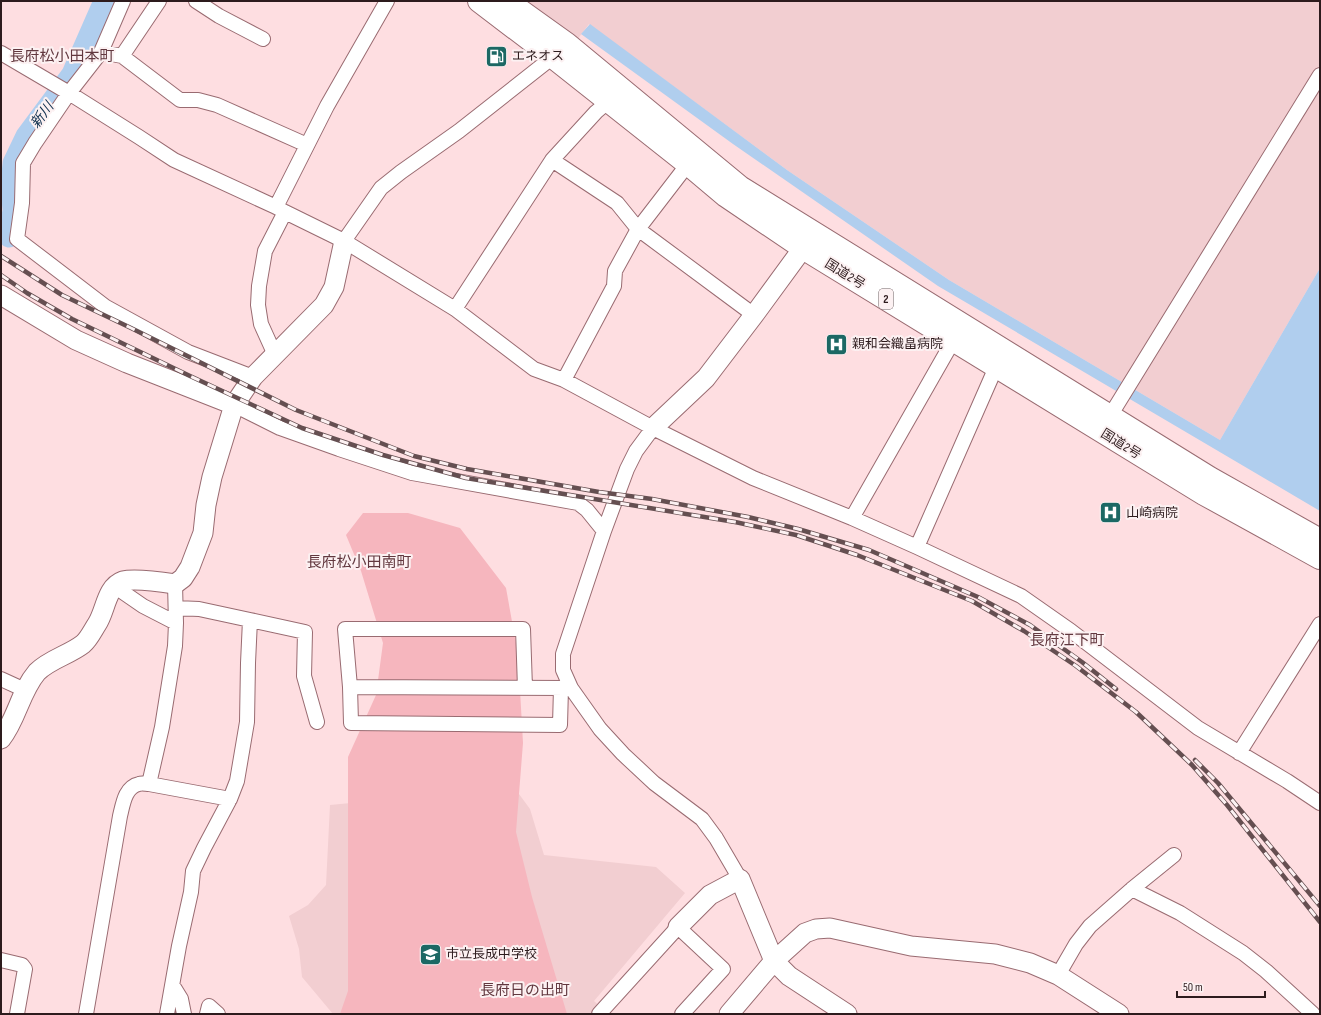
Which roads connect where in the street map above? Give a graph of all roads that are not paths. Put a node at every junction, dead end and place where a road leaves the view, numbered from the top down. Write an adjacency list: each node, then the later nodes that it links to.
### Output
1 (123, 1): 9 (street)
2 (159, 1): 11 (street)
3 (196, 1): 7 (street)
4 (387, 1): 15 (street)
5 (479, 1): 8 (highway, 国道2号 / 2)
6 (507, 1): 8 (highway, 国道2号 / 2)
7 (263, 39)
8 (560, 51): 14 (highway, 国道2号 / 2); 20 (highway, 国道2号 / 2); 21 (street)
9 (101, 52): 11 (street); 13 (street)
10 (1, 53): 13 (street)
11 (122, 56): 15 (street)
12 (1320, 75): 31 (street)
13 (69, 93): 18 (street); 28 (street)
14 (609, 101): 16 (street); 17 (highway, 国道2号 / 2)
15 (307, 146): 18 (street)
16 (552, 160): 19 (street); 23 (street)
17 (688, 164): 19 (street); 20 (highway, 国道2号 / 2)
18 (280, 210): 21 (street); 26 (street)
19 (638, 229): 24 (street); 29 (street)
20 (808, 240): 24 (street); 25 (highway, 国道2号 / 2); 31 (highway, 国道2号 / 2)
21 (344, 241): 23 (street); 26 (street)
22 (1, 295): 30 (street)
23 (455, 309): 29 (street)
24 (754, 315): 32 (street)
25 (953, 341): 27 (highway, 国道2号 / 2); 33 (street)
26 (275, 355): 28 (street)
27 (996, 367): 36 (street); 37 (highway, 国道2号 / 2)
28 (253, 377): 30 (street)
29 (564, 380): 32 (street)
30 (234, 405): 34 (street); 38 (street)
31 (1116, 408): 35 (highway, 国道2号 / 2)
32 (653, 428): 33 (street); 34 (street)
33 (852, 518): 36 (street)
34 (604, 531): 47 (street)
35 (1320, 540)
36 (917, 546): 51 (street)
37 (1320, 558)
38 (175, 584): 39 (street); 40 (street)
39 (114, 586): 42 (street); 48 (street)
40 (176, 608): 41 (street); 42 (street)
41 (250, 620): 49 (street); 53 (street)
42 (176, 623): 52 (street)
43 (1320, 624): 51 (street)
44 (1, 680): 48 (street)
45 (350, 687): 46 (street); 46 (street); 47 (street)
46 (525, 688): 47 (street)
47 (566, 688): 56 (street)
48 (25, 690): 50 (street)
49 (318, 722)
50 (1, 739)
51 (1239, 753): 54 (street)
52 (149, 784): 53 (street); 64 (street)
53 (230, 799): 62 (street)
54 (1320, 803)
55 (1174, 855): 57 (street)
56 (740, 879): 58 (street); 60 (street)
57 (1132, 889): 61 (street); 74 (street)
58 (678, 927): 69 (street); 70 (street)
59 (1, 960): 63 (street)
60 (774, 961): 61 (street); 71 (street); 72 (street)
61 (1058, 975): 73 (street)
62 (173, 986): 65 (street); 66 (street)
63 (17, 1014)
64 (86, 1014)
65 (167, 1014)
66 (184, 1014)
67 (207, 1014): 68 (street)
68 (218, 1014)
69 (599, 1014)
70 (682, 1014)
71 (729, 1014)
72 (847, 1014)
73 (1119, 1014)
74 (1313, 1014)

